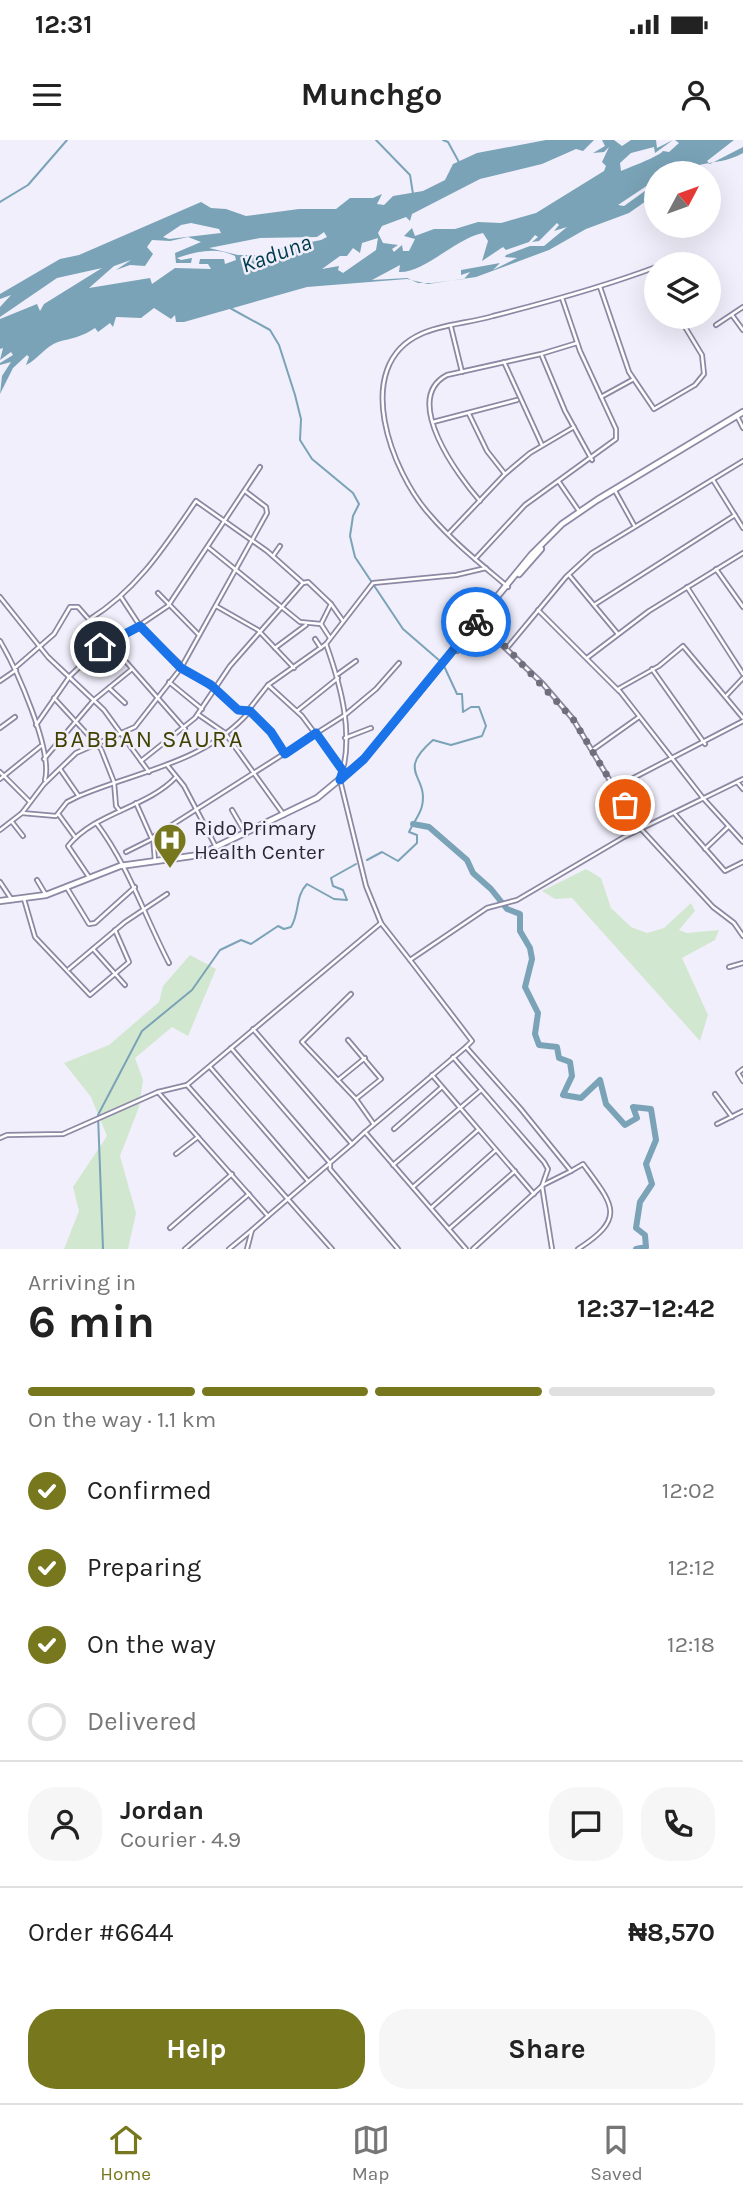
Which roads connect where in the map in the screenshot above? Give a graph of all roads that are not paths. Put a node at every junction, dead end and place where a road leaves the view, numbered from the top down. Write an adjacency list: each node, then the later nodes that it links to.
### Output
1 (644, 271): 2 (street)
2 (600, 287): 3 (street); 14 (street)
3 (562, 298): 7 (street); 10 (street)
4 (743, 307): 5 (street)
5 (732, 315): 6 (street); 9 (street)
6 (721, 322)
7 (451, 326): 13 (street); 37 (street)
8 (686, 329): 14 (street)
9 (743, 331)
10 (577, 343): 11 (street); 15 (street)
11 (541, 354): 12 (street); 20 (street)
12 (504, 362): 13 (street); 16 (street)
13 (462, 372): 19 (street)
14 (633, 380): 15 (street)
15 (601, 397): 23 (street)
16 (518, 400): 17 (street); 22 (street)
17 (469, 414): 19 (street); 26 (street)
18 (740, 415): 21 (street); 30 (main road)
19 (433, 422): 31 (street)
20 (574, 427): 22 (street); 23 (street)
21 (743, 428)
22 (542, 446): 26 (street)
23 (592, 460): 28 (street)
24 (743, 461): 27 (street)
25 (260, 467): 29 (street)
26 (505, 474): 31 (street)
27 (713, 480): 33 (street); 35 (street)
28 (558, 481): 32 (street); 43 (street)
29 (244, 491): 34 (street); 38 (street)
30 (615, 491): 32 (main road); 35 (street)
31 (480, 500): 37 (street)
32 (580, 512): 49 (main road)
33 (735, 514): 36 (street); 55 (street)
34 (225, 519): 38 (street); 40 (street); 53 (street)
35 (634, 525): 47 (street)
36 (743, 527)
37 (447, 534): 43 (street)
38 (252, 540): 42 (street); 45 (street)
39 (280, 546): 42 (street)
40 (209, 548): 45 (street); 56 (street)
41 (743, 553): 46 (street)
42 (273, 556): 48 (street)
43 (475, 559): 44 (street)
44 (486, 568): 49 (street); 62 (street)
45 (236, 569): 57 (street); 58 (street)
46 (716, 569): 50 (street); 59 (street)
47 (569, 575): 55 (street); 60 (street)
48 (303, 583): 54 (street); 58 (street)
49 (507, 586): 63 (main road)
50 (687, 587): 68 (street); 89 (street)
51 (158, 593): 56 (street)
52 (0, 597): 75 (street)
53 (121, 597): 61 (street); 66 (street)
54 (331, 604): 62 (street); 65 (street)
55 (594, 605): 68 (street)
56 (168, 606): 66 (street); 69 (street)
57 (216, 606): 67 (street); 69 (street)
58 (283, 607): 64 (street); 67 (street)
59 (743, 607)
60 (538, 610): 78 (street); 79 (street)
61 (90, 619): 73 (street); 75 (street)
62 (344, 621): 70 (street)
63 (478, 622): 78 (street); 135 (main road)
64 (308, 624): 65 (street); 76 (street)
65 (321, 624): 70 (street)
66 (140, 626): 73 (street); 82 (street)
67 (258, 630): 76 (street); 94 (street)
68 (618, 634): 79 (street)
69 (199, 635): 82 (street)
70 (330, 638): 74 (street)
71 (315, 639): 77 (street)
72 (0, 641): 85 (street)
73 (109, 642): 83 (street); 88 (street)
74 (326, 644): 77 (street); 87 (street)
75 (41, 647): 85 (street); 88 (street)
76 (275, 648): 84 (street)
77 (320, 648): 84 (street)
78 (507, 648): 121 (street)
79 (587, 658): 95 (street)
80 (356, 661): 87 (street)
81 (399, 663): 105 (street)
82 (182, 667): 91 (street); 94 (street)
83 (133, 668): 93 (street); 98 (street)
84 (294, 668): 92 (street)
85 (16, 669): 90 (street); 110 (street)
86 (652, 670): 95 (street); 96 (street); 119 (street)
87 (338, 675): 103 (street); 105 (street)
88 (70, 676): 97 (street); 99 (street)
89 (743, 676): 96 (street)
90 (0, 681)
91 (169, 682): 98 (street); 101 (street)
92 (268, 685): 102 (street); 103 (street)
93 (109, 688): 99 (street); 100 (street)
94 (215, 689): 101 (street); 102 (street)
95 (619, 691): 107 (street)
96 (725, 697): 108 (street)
97 (54, 698): 109 (street); 110 (street)
98 (158, 698): 113 (street); 116 (street)
99 (94, 700): 109 (street); 116 (street)
100 (125, 703)
101 (202, 709): 104 (street)
102 (250, 711): 114 (street); 122 (street)
103 (297, 711): 115 (street)
104 (198, 715): 113 (street); 114 (street)
105 (345, 715): 115 (street); 117 (street)
106 (15, 717): 111 (street)
107 (639, 717): 121 (street); 124 (street)
108 (743, 719): 119 (street)
109 (75, 720): 118 (street); 123 (street)
110 (36, 724): 120 (street)
111 (0, 728)
112 (371, 728): 117 (street)
113 (185, 729): 125 (street)
114 (225, 733): 126 (street); 130 (street)
115 (316, 733): 122 (street); 128 (street)
116 (121, 736): 118 (street); 125 (street)
117 (344, 738): 128 (street)
118 (96, 744): 127 (street); 136 (street)
119 (705, 744): 124 (street)
120 (41, 746): 123 (street); 131 (street)
121 (594, 749): 138 (street)
122 (285, 754): 130 (street)
123 (44, 758): 132 (street)
124 (674, 759): 138 (street); 141 (street)
125 (141, 761): 129 (street)
126 (167, 765): 129 (street); 133 (street)
127 (60, 769): 132 (street); 140 (street)
128 (343, 771): 135 (street)
129 (149, 772): 136 (street)
130 (256, 773): 144 (street); 150 (street)
131 (1, 775): 142 (street)
132 (48, 778): 142 (street)
133 (176, 778): 143 (street); 144 (street)
134 (743, 779): 137 (street)
135 (340, 780): 150 (main road); 182 (street)
136 (114, 782): 140 (street); 146 (street)
137 (737, 782): 139 (street); 141 (street)
138 (616, 787): 157 (street)
139 (743, 789)
140 (79, 796): 149 (street)
141 (704, 798): 148 (street); 154 (street)
142 (30, 803): 147 (street)
143 (136, 803): 146 (street); 162 (street)
144 (197, 809): 156 (street); 165 (street)
145 (232, 810): 159 (street)
146 (120, 811): 153 (street)
147 (22, 813): 149 (street); 152 (street)
148 (674, 813): 157 (street); 166 (street)
149 (58, 814): 161 (street)
150 (284, 815): 159 (main road)
151 (0, 821): 155 (street)
152 (12, 822): 155 (street); 160 (street)
153 (97, 824): 161 (street); 170 (street)
154 (729, 826): 164 (street); 166 (street)
155 (5, 827): 158 (street)
156 (166, 829): 162 (street); 163 (street)
157 (640, 829): 184 (street); 186 (street)
158 (0, 830)
159 (246, 834): 165 (main road)
160 (23, 836)
161 (75, 837): 171 (street)
162 (152, 839): 167 (street); 168 (street)
163 (173, 840)
164 (743, 842)
165 (216, 848): 168 (main road)
166 (705, 849): 169 (street)
167 (126, 852)
168 (155, 861): 170 (main road)
169 (743, 862)
170 (120, 866): 171 (main road); 175 (street)
171 (89, 877): 174 (main road)
172 (37, 880): 177 (street)
173 (0, 882): 179 (street)
174 (67, 887): 175 (street); 177 (main road)
175 (135, 887): 181 (street)
176 (167, 894): 181 (street)
177 (46, 895): 178 (main road)
178 (23, 898): 179 (main road); 190 (street)
179 (12, 900): 180 (main road)
180 (0, 901)
181 (142, 911): 183 (street); 187 (street)
182 (381, 923): 186 (street); 194 (street)
183 (115, 930): 185 (street); 191 (street)
184 (743, 936)
185 (93, 949): 190 (street); 191 (street)
186 (410, 960): 196 (street)
187 (169, 963)
188 (743, 963): 189 (street)
189 (729, 967)
190 (69, 969): 191 (street)
191 (117, 975): 192 (street)
192 (125, 985)
193 (351, 994): 203 (street)
194 (253, 1029): 197 (street); 221 (street)
195 (348, 1040): 199 (street)
196 (466, 1047): 198 (street); 227 (street)
197 (231, 1048): 200 (street); 224 (street)
198 (453, 1057): 202 (street); 207 (street)
199 (365, 1058): 203 (street); 210 (street)
200 (209, 1066): 205 (street); 229 (street)
201 (743, 1069): 204 (street)
202 (432, 1075): 206 (street); 214 (street)
203 (337, 1081): 210 (street)
204 (743, 1081)
205 (187, 1085): 208 (street); 234 (street)
206 (442, 1087): 211 (street); 216 (street)
207 (480, 1091): 211 (street); 230 (street)
208 (158, 1092): 219 (street); 220 (street)
209 (715, 1094): 213 (street)
210 (356, 1099): 214 (street)
211 (461, 1108): 217 (street); 225 (street)
212 (743, 1112): 213 (street)
213 (732, 1117): 215 (street)
214 (373, 1123): 218 (street)
215 (717, 1124)
216 (394, 1129)
217 (478, 1130): 222 (street); 231 (street)
218 (365, 1132): 221 (street); 225 (street)
219 (199, 1136): 223 (street); 228 (street)
220 (0, 1138)
221 (352, 1144): 224 (street)
222 (496, 1150): 226 (street); 235 (street)
223 (176, 1154)
224 (330, 1163): 229 (street); 244 (street)
225 (393, 1165): 231 (street)
226 (515, 1171): 233 (street); 238 (street)
227 (571, 1171): 230 (street); 248 (street)
228 (232, 1174): 232 (street); 237 (street)
229 (308, 1181): 234 (street)
230 (542, 1186): 233 (street); 247 (street)
231 (413, 1187): 235 (street)
232 (249, 1194): 236 (street); 240 (street)
233 (534, 1194): 246 (street)
234 (288, 1200): 236 (street); 243 (street)
235 (431, 1208): 238 (street)
236 (268, 1216): 239 (street)
237 (170, 1228)
238 (449, 1229): 245 (street)
239 (252, 1230): 241 (street); 242 (street)
240 (185, 1249)
241 (229, 1249)
242 (247, 1249)
243 (332, 1249)
244 (398, 1249)
245 (466, 1249)
246 (473, 1249)
247 (552, 1249)
248 (578, 1249)

